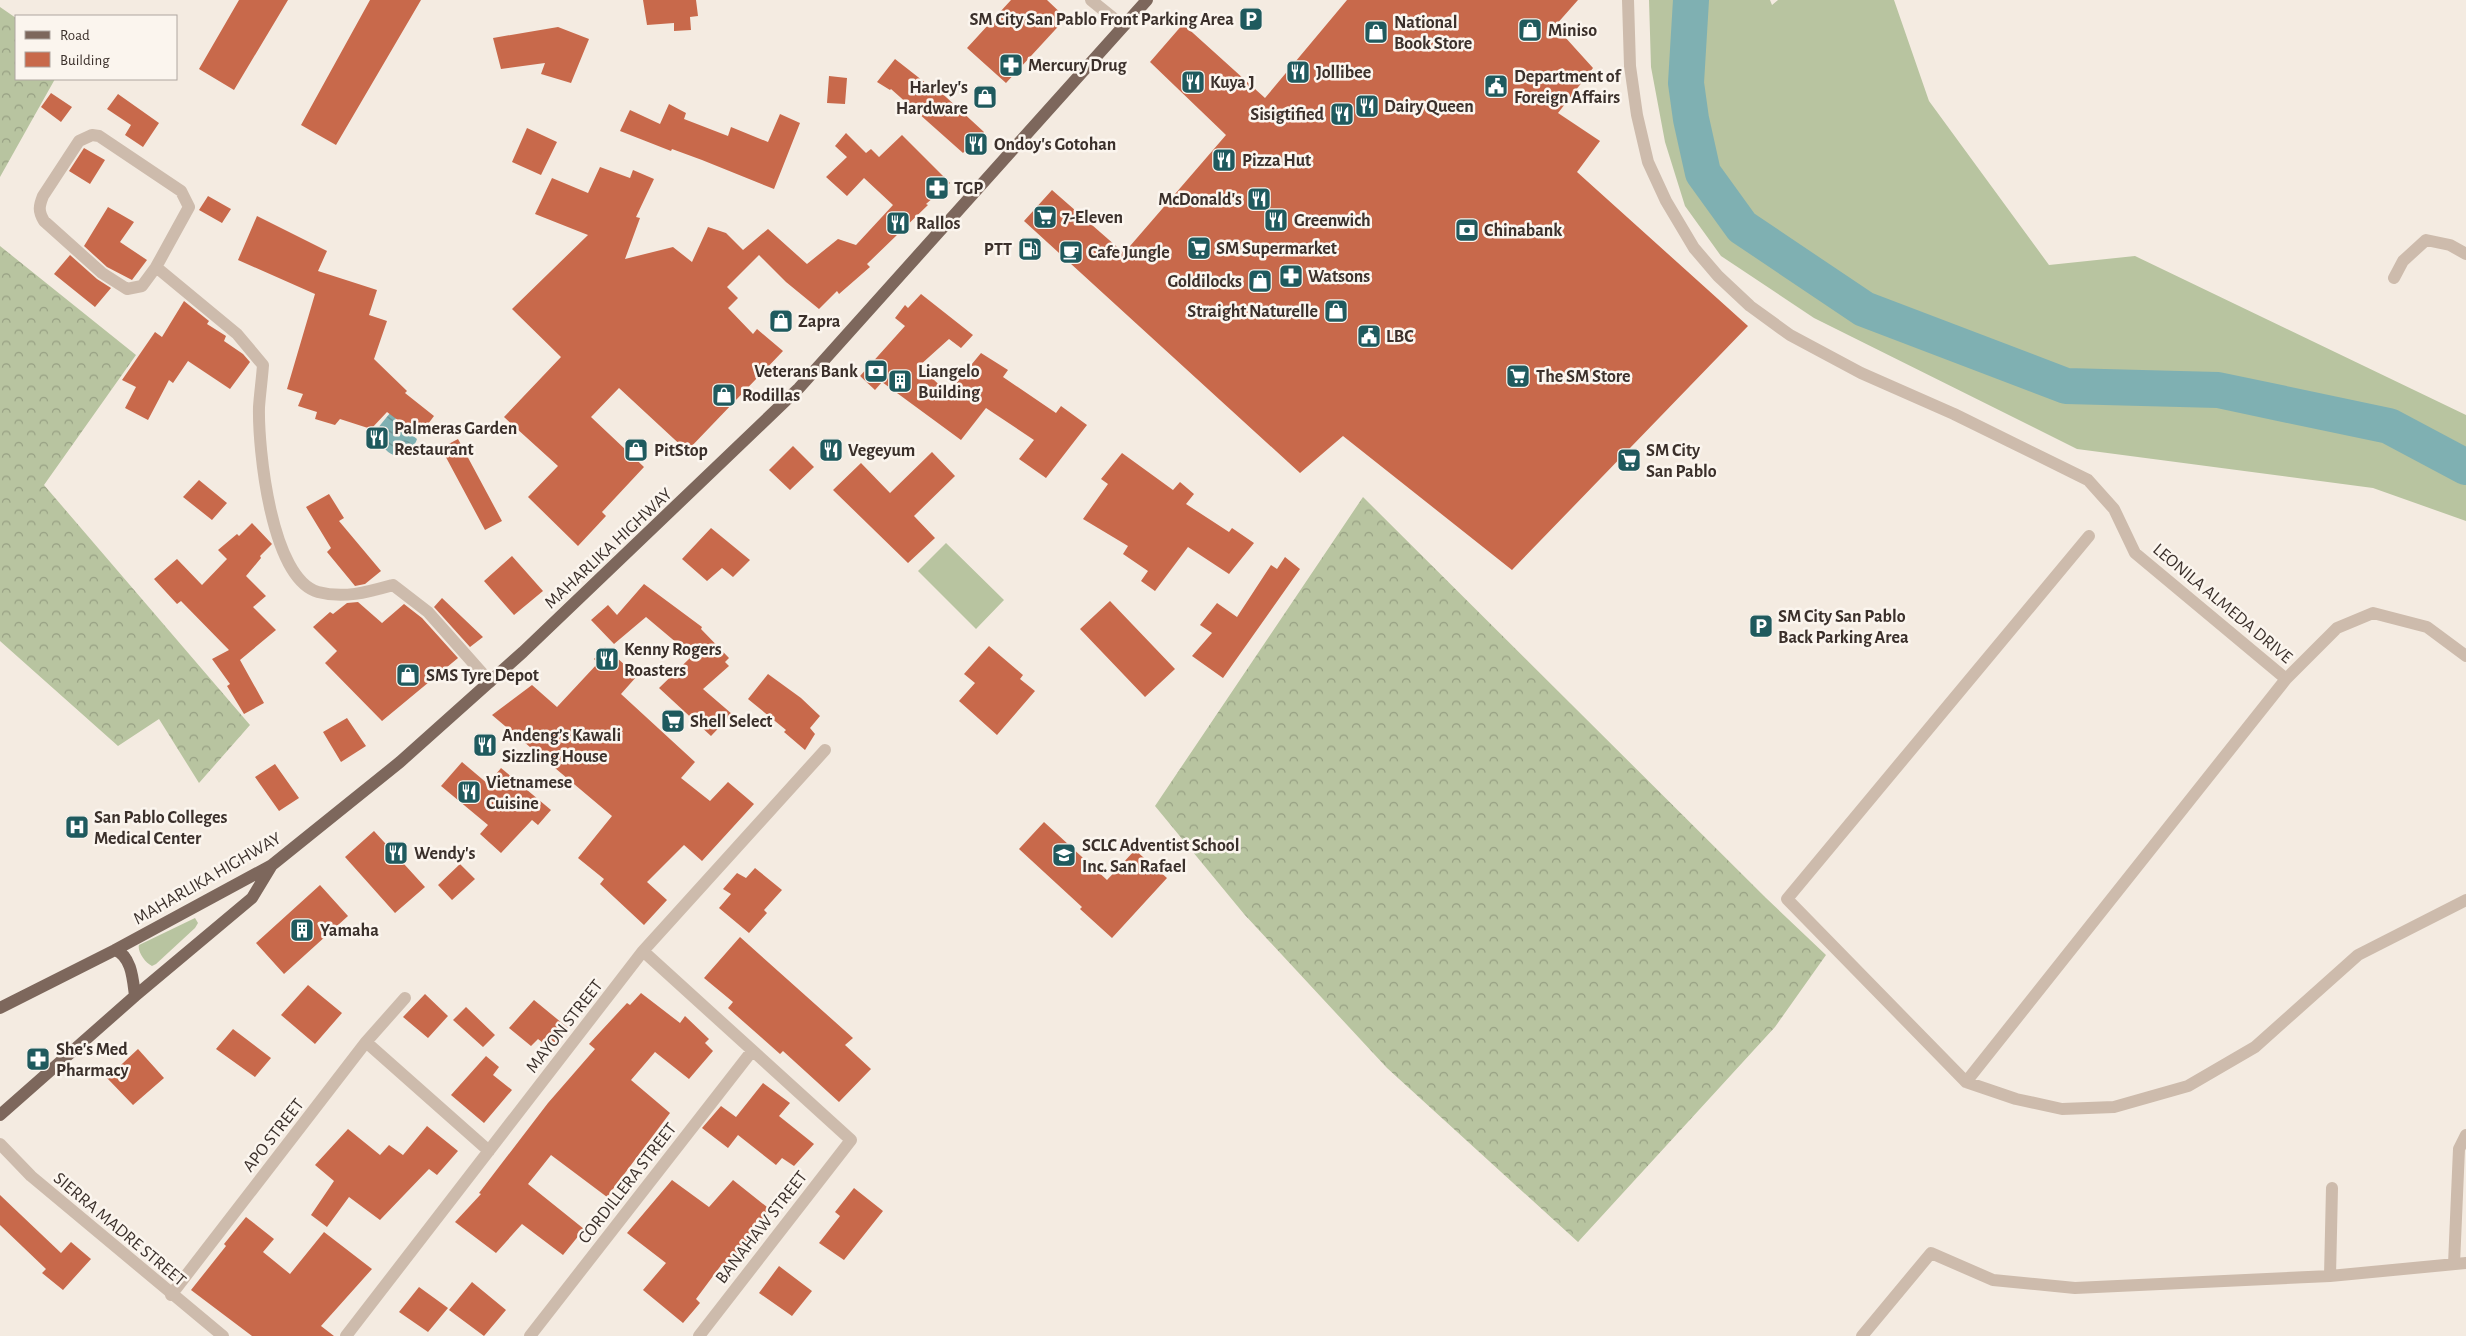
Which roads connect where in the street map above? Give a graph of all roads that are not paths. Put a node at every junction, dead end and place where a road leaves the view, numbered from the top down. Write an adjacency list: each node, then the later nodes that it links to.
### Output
1 (1091, 0): 4 (street)
2 (1148, 0): 4 (main road, MAHARLIKA HIGHWAY)
3 (1628, 0): 10 (street, LEONILA ALMEDA DRIVE)
4 (1123, 26): 11 (main road, MAHARLIKA HIGHWAY)
5 (2466, 254): 7 (street)
6 (156, 267): 6 (street); 11 (street)
7 (2394, 278)
8 (2089, 536): 22 (street)
9 (2466, 656): 10 (street)
10 (2286, 678): 22 (street)
11 (490, 682): 13 (main road, MAHARLIKA HIGHWAY)
12 (825, 750): 16 (street, MAYON STREET)
13 (272, 865): 15 (main road, MAHARLIKA HIGHWAY); 17 (main road)
14 (2466, 900): 22 (street)
15 (116, 950): 17 (main road); 19 (main road, MAHARLIKA HIGHWAY)
16 (643, 951): 21 (street); 26 (street, MAYON STREET)
17 (135, 996): 23 (main road)
18 (405, 998): 20 (street, APO STREET)
19 (0, 1008)
20 (366, 1042): 26 (street); 30 (street, APO STREET)
21 (752, 1051): 33 (street, CORDILLERA STREET); 34 (street, BANAHAW STREET)
22 (1966, 1082)
23 (0, 1115)
24 (2466, 1135): 28 (street)
25 (0, 1144): 30 (street, SIERRA MADRE STREET)
26 (489, 1151): 32 (street, MAYON STREET)
27 (2332, 1188): 29 (street)
28 (2460, 1264): 29 (street)
29 (2330, 1276): 35 (street)
30 (171, 1295): 31 (street, SIERRA MADRE STREET)
31 (223, 1336)
32 (346, 1336)
33 (530, 1336)
34 (699, 1336)
35 (1862, 1336)

